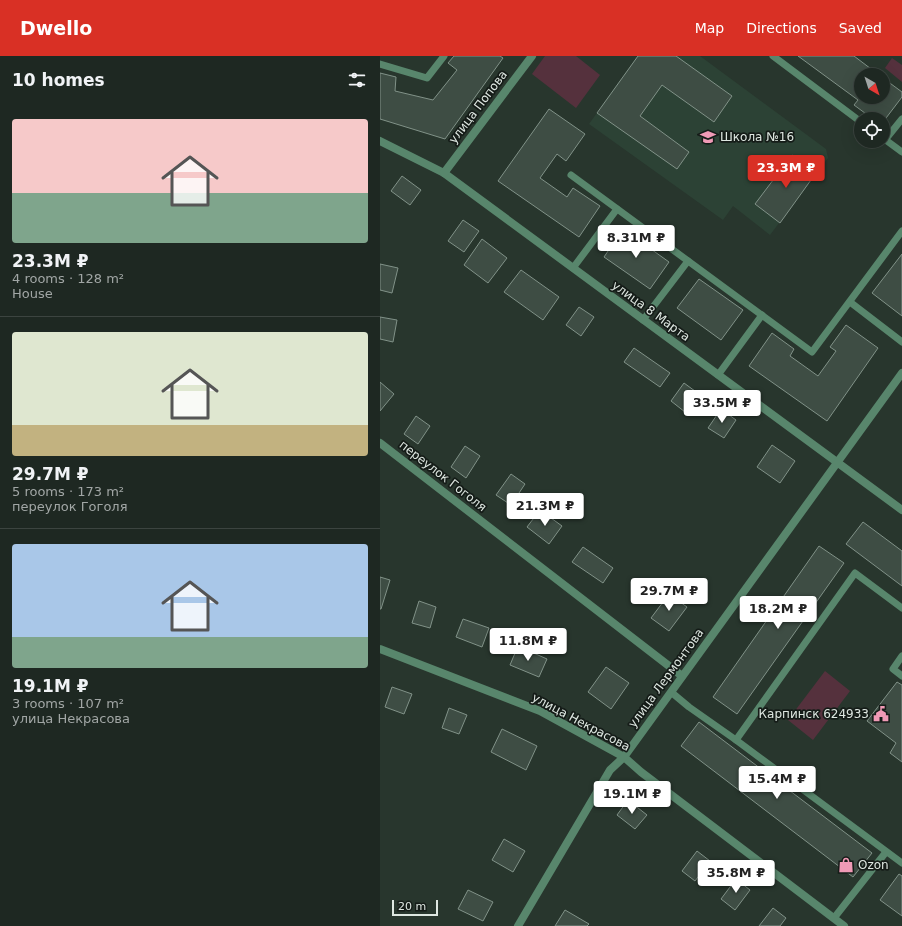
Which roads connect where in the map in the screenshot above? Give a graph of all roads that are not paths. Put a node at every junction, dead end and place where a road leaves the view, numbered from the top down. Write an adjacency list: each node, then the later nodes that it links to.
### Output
1 (444, 56): 4 (lane)
2 (773, 56): 5 (lane)
3 (530, 57): 11 (street, улица Попова)
4 (380, 64)
5 (854, 117)
6 (902, 118): 7 (lane)
7 (890, 132)
8 (380, 141): 11 (street, улица 8 Марта)
9 (890, 143): 10 (lane)
10 (902, 152)
11 (444, 173): 16 (street, улица 8 Марта)
12 (571, 176): 13 (lane)
13 (617, 209): 15 (lane); 16 (lane)
14 (902, 231): 17 (lane)
15 (688, 261): 18 (lane); 19 (lane)
16 (573, 268): 19 (street, улица 8 Марта)
17 (850, 302): 18 (lane); 20 (lane)
18 (762, 315): 22 (lane)
19 (643, 320): 22 (street, улица 8 Марта)
20 (902, 342)
21 (902, 373): 24 (street, улица Лермонтова)
22 (718, 375): 24 (street, улица 8 Марта)
23 (380, 443): 29 (street, переулок Гоголя)
24 (837, 462): 25 (street, улица 8 Марта); 29 (street, улица Лермонтова)
25 (902, 510)
26 (902, 608): 32 (lane)
27 (380, 650): 33 (street, улица Некрасова)
28 (902, 656): 30 (lane)
29 (682, 676): 31 (street, улица Лермонтова)
30 (902, 676)
31 (671, 692): 32 (lane); 33 (street, улица Лермонтова)
32 (736, 740): 34 (lane)
33 (624, 757): 36 (street, улица Некрасова); 37 (street, улица Лермонтова)
34 (886, 852): 35 (lane); 36 (lane)
35 (902, 863)
36 (834, 918): 38 (street, улица Некрасова)
37 (518, 926)
38 (844, 926)

